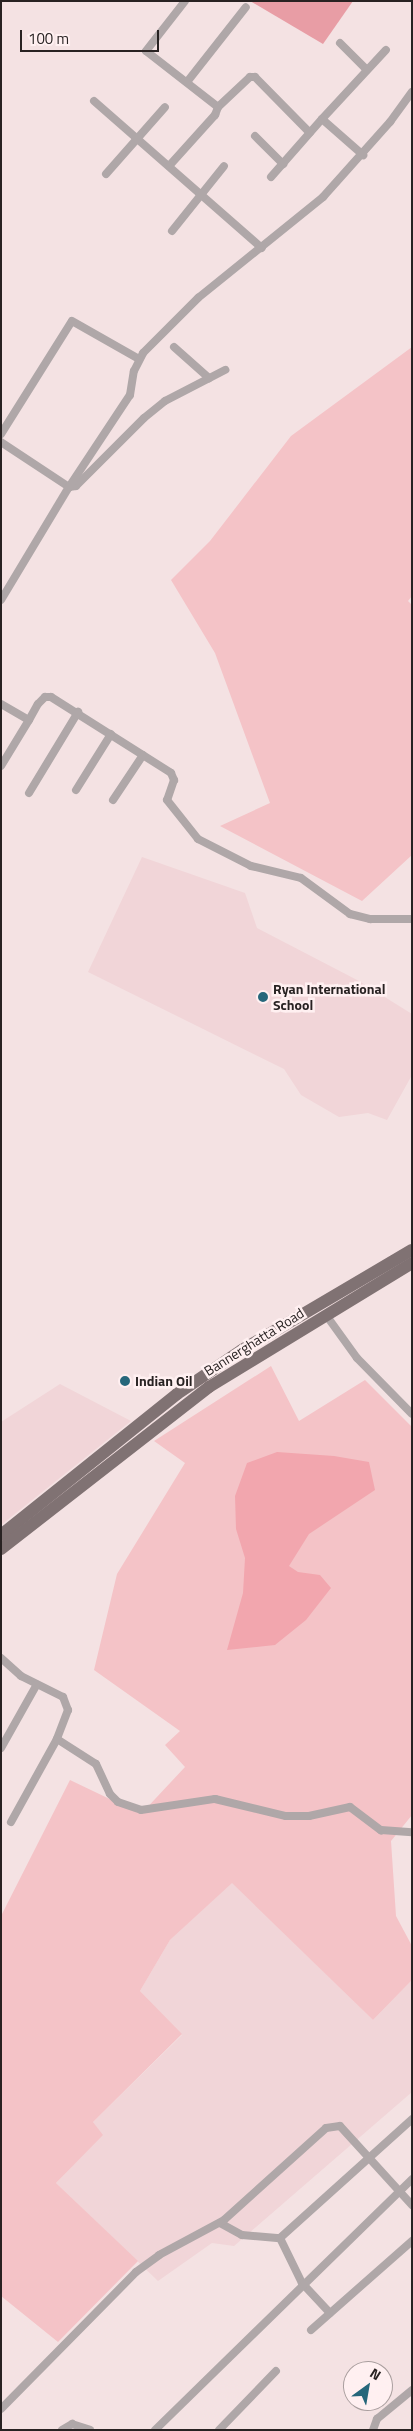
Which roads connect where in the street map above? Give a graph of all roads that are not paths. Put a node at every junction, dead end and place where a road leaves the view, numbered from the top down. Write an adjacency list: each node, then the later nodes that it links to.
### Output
1 (185, 1): 6 (street)
2 (246, 7): 6 (street)
3 (340, 43): 5 (street)
4 (386, 50): 5 (street)
5 (367, 70): 11 (street)
6 (186, 82): 10 (street)
7 (412, 92): 15 (street)
8 (94, 101): 14 (street)
9 (165, 107): 14 (street)
10 (218, 107): 12 (street); 17 (street)
11 (322, 119): 12 (street); 15 (street)
12 (310, 133): 16 (street)
13 (255, 136): 16 (street)
14 (138, 139): 17 (street); 19 (street)
15 (363, 155): 23 (street)
16 (282, 164): 20 (street)
17 (169, 166): 21 (street)
18 (224, 166): 21 (street)
19 (106, 174)
20 (271, 177)
21 (202, 195): 22 (street); 23 (street)
22 (172, 230)
23 (262, 248): 25 (street)
24 (174, 347): 27 (street)
25 (139, 359): 28 (street); 30 (street)
26 (225, 370): 27 (street)
27 (209, 378): 30 (street)
28 (1, 434)
29 (1, 442): 30 (street)
30 (69, 487): 31 (street)
31 (1, 600)
32 (1, 704): 34 (street)
33 (78, 712): 34 (street); 35 (street); 39 (street)
34 (29, 720): 37 (street)
35 (111, 734): 36 (street); 38 (street)
36 (142, 755): 40 (street); 41 (street)
37 (1, 766)
38 (76, 790)
39 (29, 793)
40 (113, 800)
41 (412, 919)
42 (412, 1250): 46 (main road, Bannerghatta Road)
43 (412, 1263): 44 (main road, Bannerghatta Road)
44 (326, 1315): 45 (street); 46 (main road, Bannerghatta Road)
45 (412, 1414)
46 (76, 1484): 47 (main road, Bannerghatta Road); 48 (main road, Bannerghatta Road)
47 (1, 1535)
48 (1, 1549)
49 (1, 1658): 50 (street)
50 (37, 1684): 51 (street); 52 (street)
51 (57, 1739): 53 (street); 54 (street)
52 (1, 1748)
53 (11, 1822)
54 (412, 1832)
55 (412, 2119): 56 (street)
56 (368, 2156): 58 (street); 60 (street); 61 (street)
57 (412, 2179): 58 (street)
58 (399, 2190): 59 (street); 63 (street)
59 (412, 2205)
60 (220, 2223): 61 (street); 68 (street)
61 (280, 2238): 63 (street)
62 (412, 2241): 64 (street)
63 (302, 2282): 64 (street); 71 (street)
64 (330, 2313): 65 (street)
65 (311, 2330)
66 (276, 2371): 72 (street)
67 (412, 2390): 73 (street)
68 (1, 2409)
69 (62, 2430): 70 (street)
70 (90, 2430)
71 (155, 2430)
72 (219, 2430)
73 (373, 2430)

